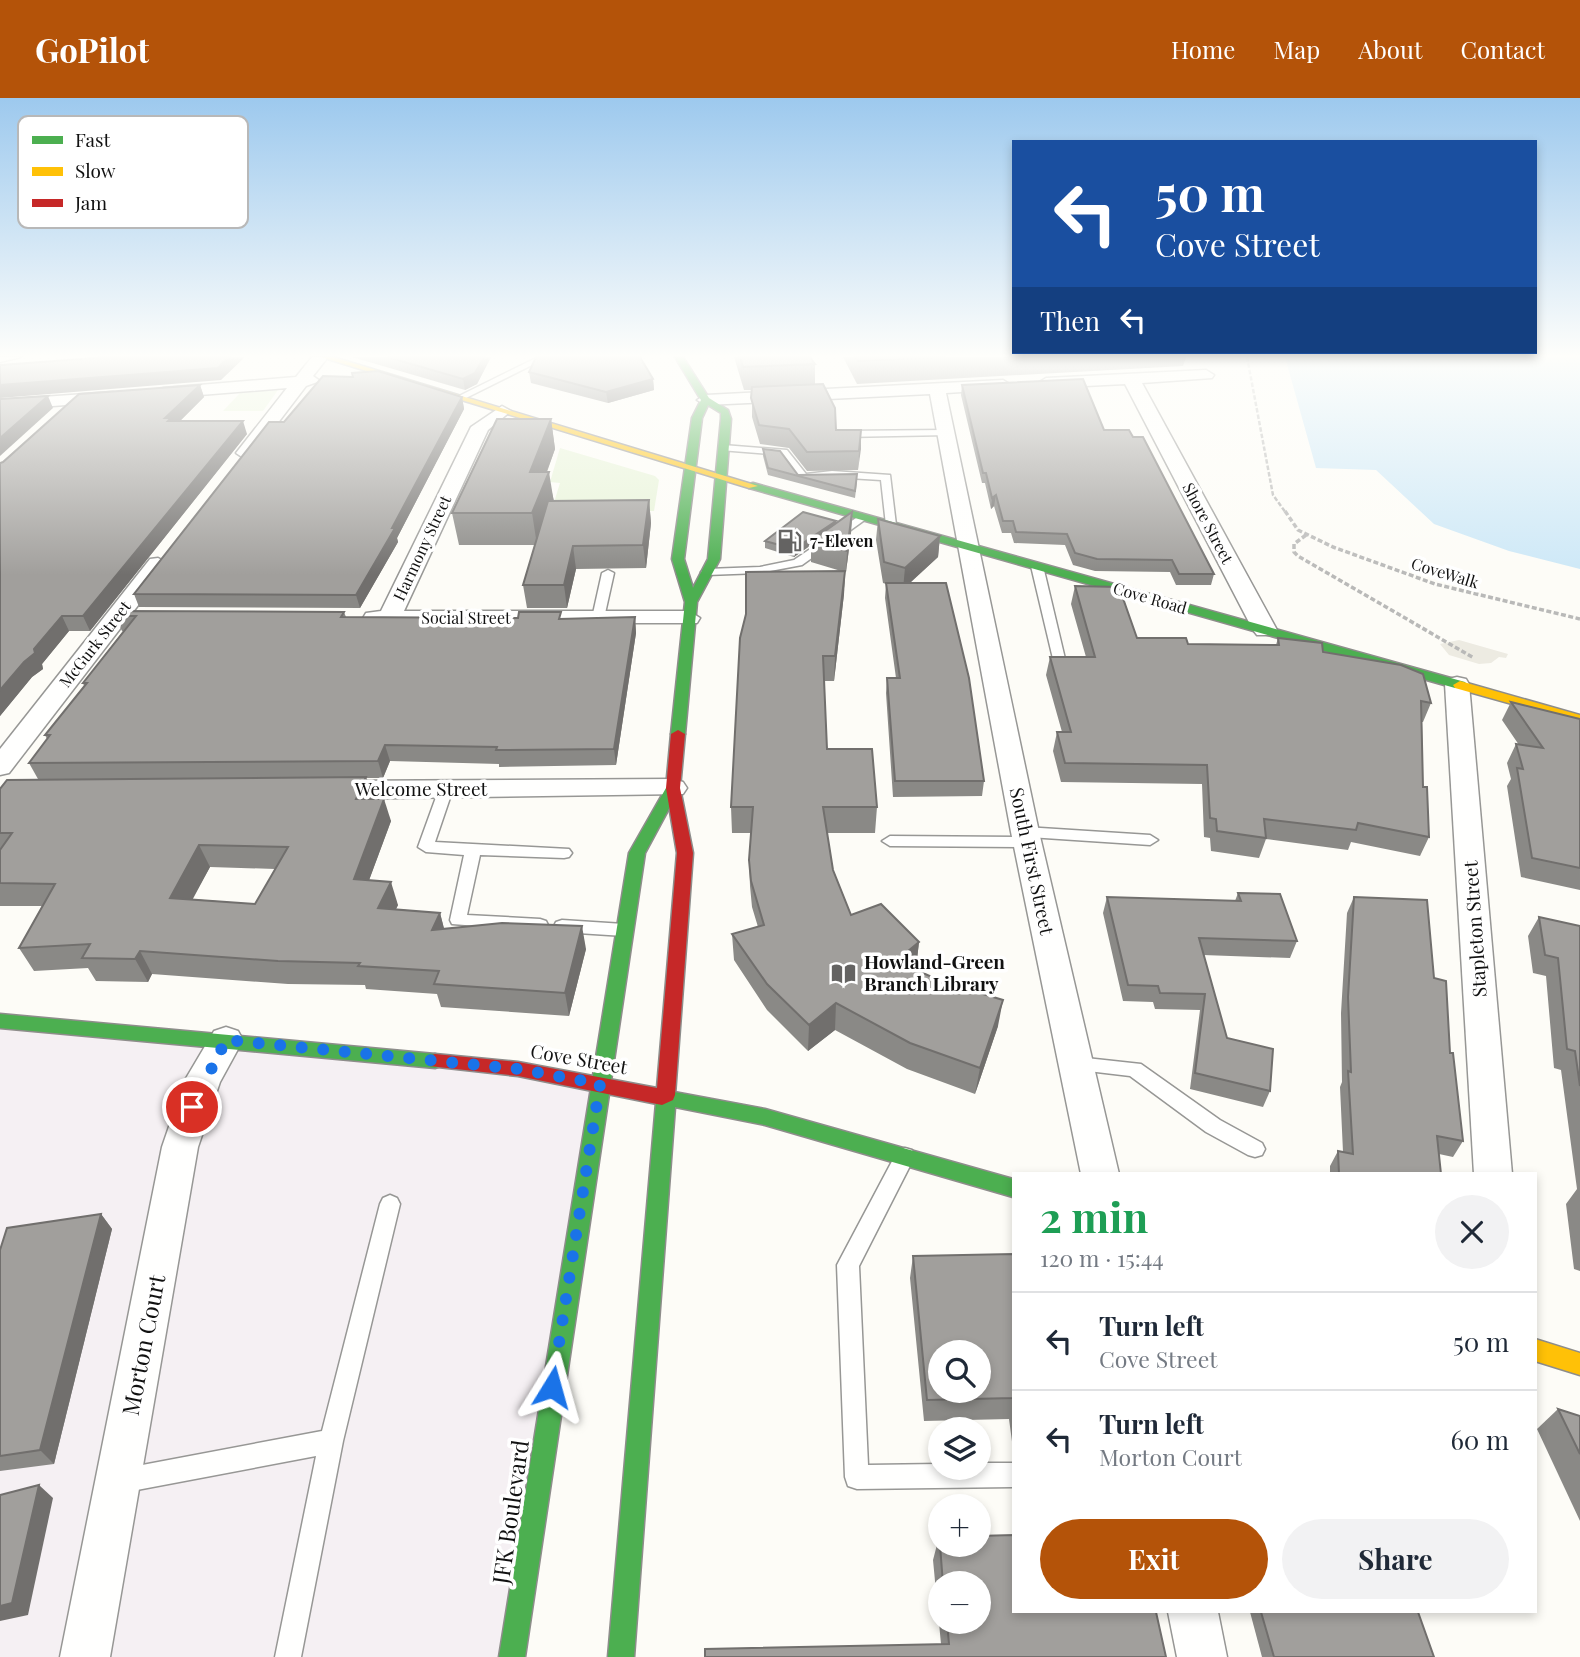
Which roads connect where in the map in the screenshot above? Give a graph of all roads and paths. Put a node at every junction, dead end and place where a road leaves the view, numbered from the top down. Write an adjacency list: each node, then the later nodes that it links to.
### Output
1 (263, 430): 13 (street)
2 (479, 430): 27 (street, Harmony Street)
3 (565, 430): 12 (main road, Cove Road)
4 (696, 430): 12 (main road)
5 (724, 430): 11 (main road)
6 (944, 430): 9 (street, South First Street)
7 (1158, 430): 30 (street, Shore Street)
8 (1261, 430): 17 (path, CoveWalk)
9 (945, 433): 10 (lane); 19 (street, South First Street)
10 (843, 435)
11 (723, 447): 14 (main road); 16 (lane)
12 (691, 467): 14 (main road, Cove Road); 23 (main road)
13 (233, 468)
14 (721, 476): 15 (main road, Cove Road); 21 (main road)
15 (862, 517): 16 (main road, Cove Road); 21 (lane)
16 (891, 525): 19 (main road, Cove Road)
17 (1306, 535): 29 (path, CoveWalk); 32 (path)
18 (175, 542): 24 (street, McGurk Street)
19 (967, 546): 20 (main road, Cove Road); 38 (street, South First Street)
20 (1037, 566): 30 (main road, Cove Road); 31 (lane)
21 (707, 572): 23 (main road)
22 (608, 573): 28 (lane)
23 (690, 610): 28 (street, Social Street); 35 (main road)
24 (117, 617): 25 (street); 34 (street, McGurk Street)
25 (144, 617)
26 (348, 617): 27 (street, Social Street)
27 (389, 618): 28 (street, Social Street)
28 (598, 618)
29 (1580, 618)
30 (1265, 630): 32 (main road, Cove Road)
31 (1060, 663)
32 (1468, 674): 33 (main road, Cove Road); 52 (street, Stapleton Street)
33 (1580, 719)
34 (0, 767)
35 (673, 788): 36 (street, Welcome Street); 43 (main road, JFK Boulevard); 48 (main road)
36 (446, 789): 37 (street, Welcome Street); 41 (lane)
37 (307, 790)
38 (1026, 837): 39 (lane); 40 (lane); 46 (street, South First Street)
39 (1150, 840)
40 (890, 841)
41 (472, 850): 42 (lane); 43 (lane)
42 (564, 853)
43 (626, 930): 47 (main road, JFK Boulevard)
44 (0, 1021): 45 (main road, Cove Street)
45 (226, 1040): 47 (main road, Cove Street); 59 (street, Morton Court)
46 (1077, 1064): 49 (lane); 51 (street, South First Street)
47 (600, 1084): 48 (main road, Cove Street); 63 (main road, JFK Boulevard)
48 (666, 1095): 50 (main road, Cove Street); 64 (main road)
49 (1255, 1149)
50 (905, 1156): 53 (main road, Cove Street); 58 (lane)
51 (1100, 1172)
52 (1493, 1172)
53 (1012, 1188)
54 (390, 1203): 57 (lane)
55 (1537, 1351): 56 (main road)
56 (1580, 1364)
57 (331, 1441): 59 (lane); 62 (lane)
58 (1012, 1475)
59 (118, 1481): 61 (street, Morton Court)
60 (1193, 1613): 65 (street)
61 (85, 1657)
62 (288, 1657)
63 (512, 1657)
64 (621, 1657)
65 (1202, 1657)

